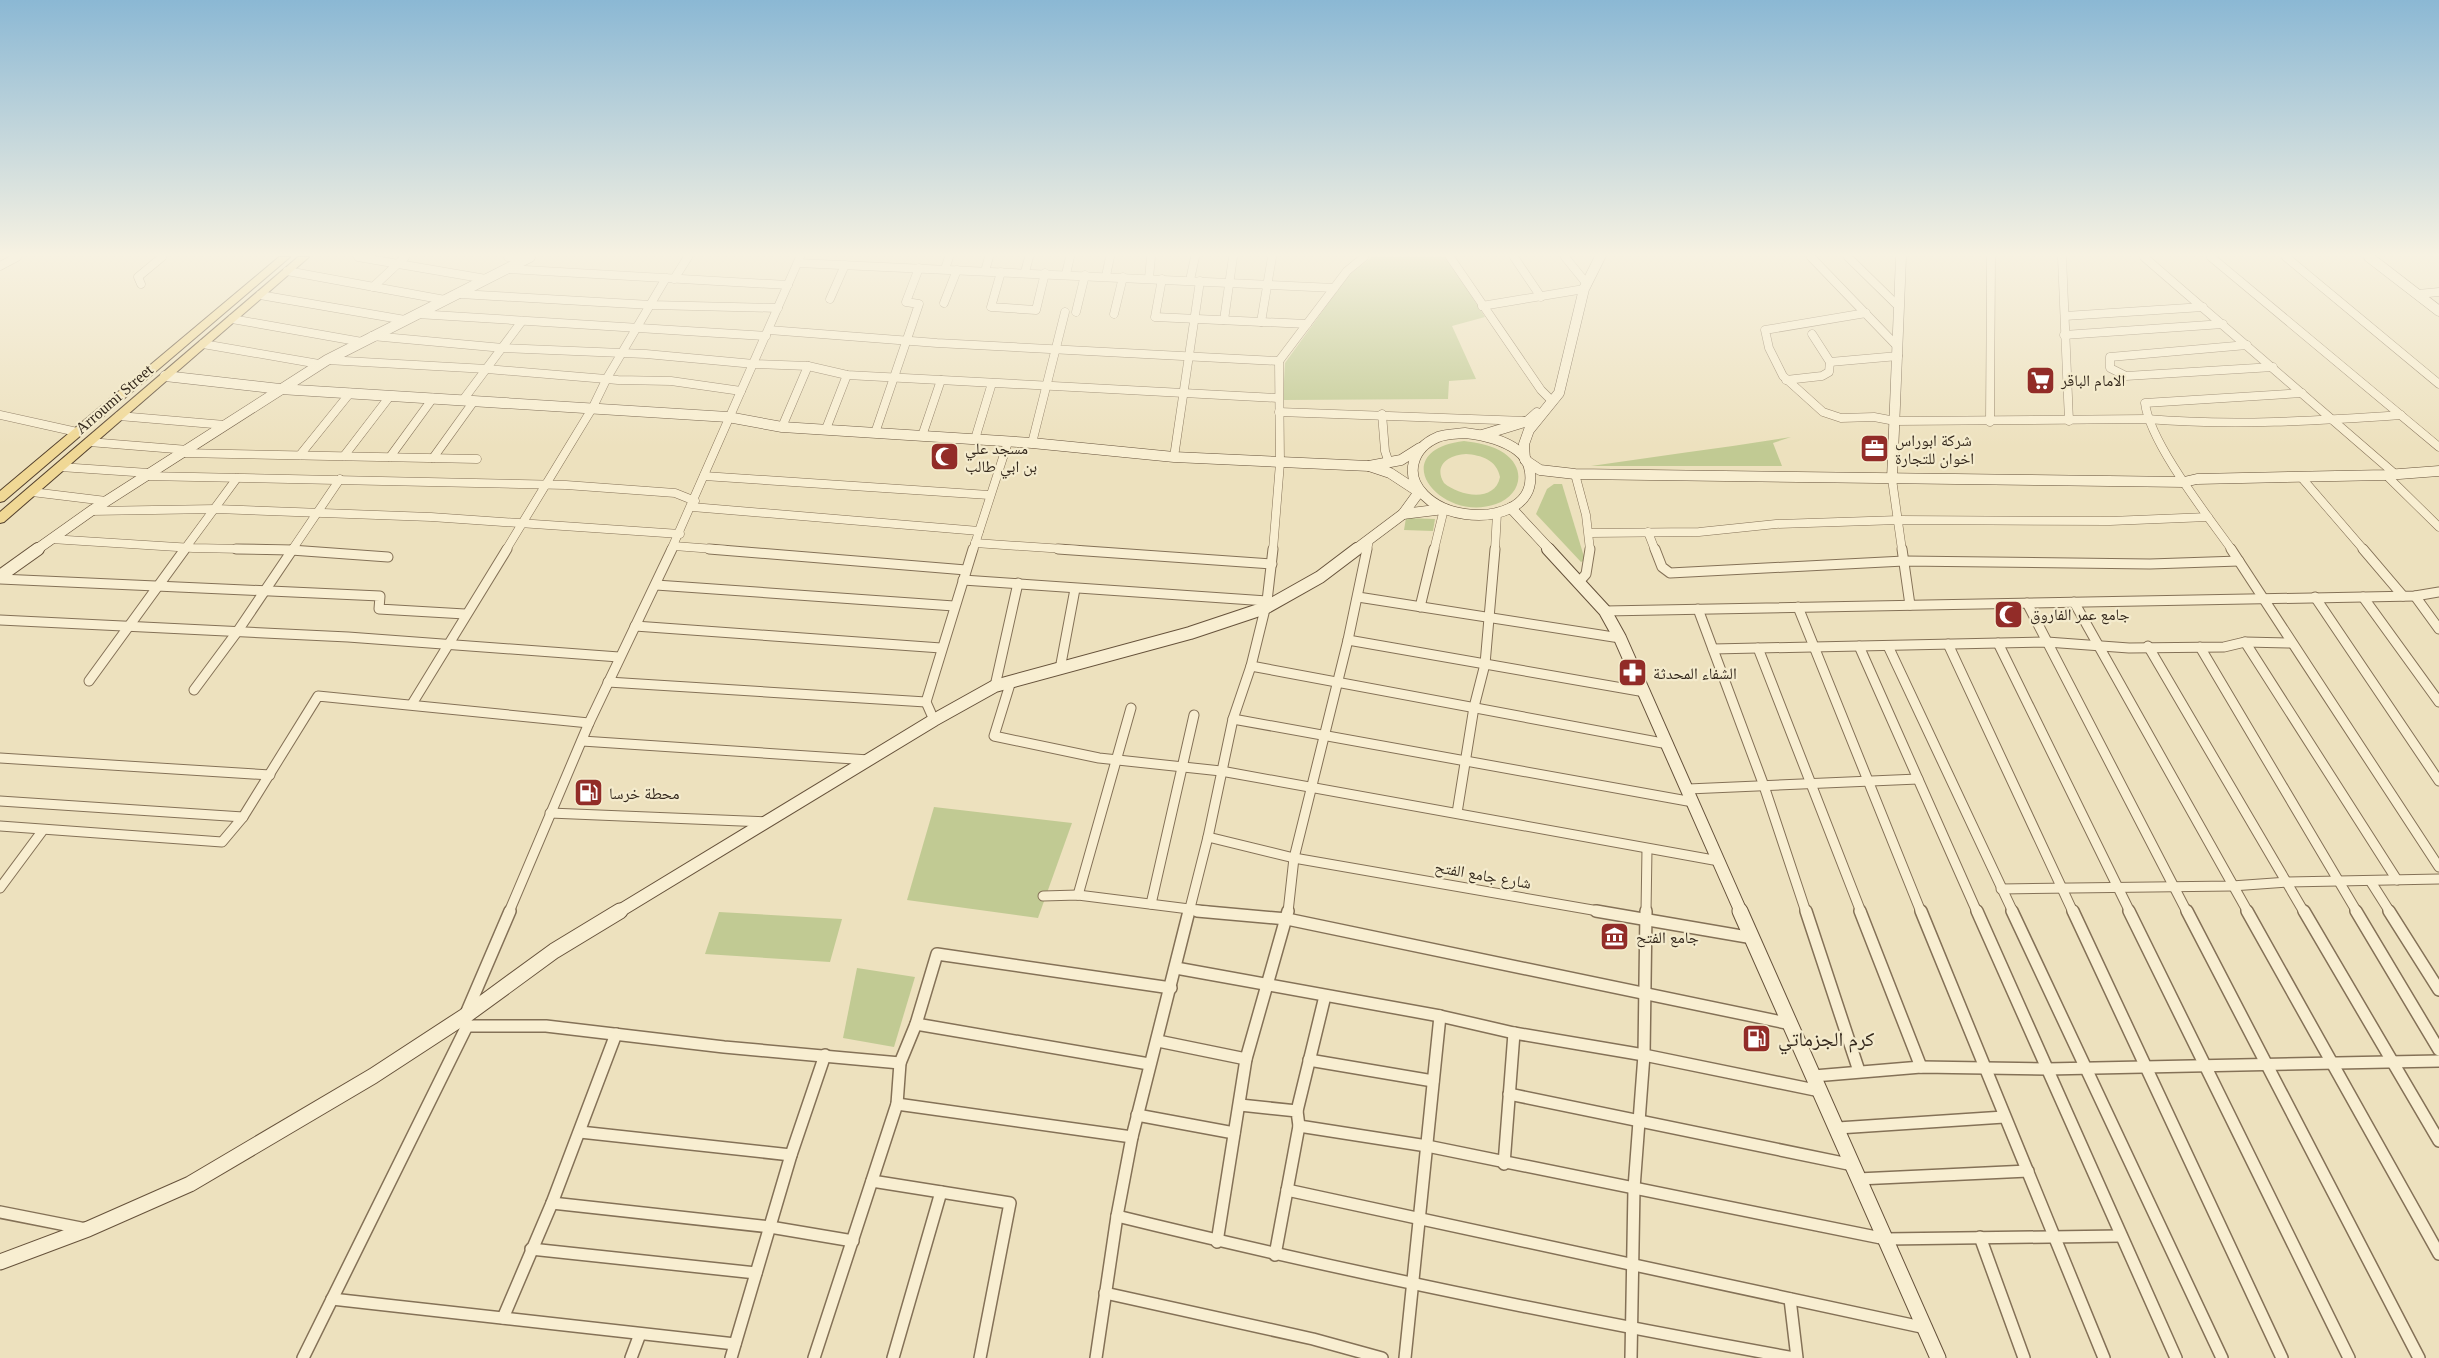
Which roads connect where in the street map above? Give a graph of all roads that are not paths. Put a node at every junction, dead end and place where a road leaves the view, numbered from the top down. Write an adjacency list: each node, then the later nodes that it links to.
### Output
1 (210, 320): 84 (main road, Arroumi Street)
2 (230, 320): 34 (main road, Arroumi Street)
3 (240, 320): 33 (street)
4 (405, 320): 31 (main road)
5 (513, 320): 23 (street)
6 (641, 320): 27 (street)
7 (773, 320): 28 (street)
8 (914, 320): 32 (street)
9 (1063, 320): 37 (street)
10 (1194, 320): 40 (street)
11 (1231, 320): 24 (street)
12 (1310, 320): 25 (street)
13 (1492, 320): 67 (street)
14 (1577, 320): 67 (main road)
15 (1822, 320): 53 (street)
16 (1872, 320): 38 (street)
17 (1899, 320): 38 (main road)
18 (1990, 320): 80 (street)
19 (2065, 320): 30 (street)
20 (2219, 320): 26 (street)
21 (2287, 320): 72 (street)
22 (2362, 320): 55 (street)
23 (522, 321): 27 (street); 36 (street)
24 (1261, 322): 25 (street)
25 (1307, 324): 41 (street)
26 (2223, 324): 30 (street); 35 (street)
27 (636, 328): 28 (street); 39 (street)
28 (767, 333): 32 (street); 44 (street)
29 (1812, 334): 43 (street)
30 (2064, 335): 79 (street)
31 (372, 336): 33 (main road); 36 (street)
32 (907, 339): 37 (street); 50 (street)
33 (362, 342): 42 (main road)
34 (203, 344): 42 (street); 49 (main road, Arroumi Street)
35 (2247, 345): 46 (street); 46 (street)
36 (503, 348): 39 (street); 47 (street)
37 (1057, 349): 40 (street); 56 (street)
38 (1898, 351): 43 (street); 78 (main road)
39 (623, 352): 44 (street); 51 (street)
40 (1189, 356): 41 (street); 61 (street)
41 (1279, 361): 64 (street)
42 (323, 362): 47 (street); 57 (main road)
43 (1830, 362): 53 (street)
44 (754, 364): 45 (street); 58 (street)
45 (808, 366): 48 (street); 82 (street)
46 (2273, 367): 60 (street)
47 (487, 369): 51 (street); 65 (street)
48 (847, 375): 50 (street); 83 (street)
49 (165, 376): 57 (main road); 73 (main road, Arroumi Street)
50 (895, 377): 52 (street); 85 (street)
51 (606, 378): 58 (street); 68 (street)
52 (941, 380): 54 (street); 87 (street)
53 (1785, 380): 78 (street)
54 (992, 383): 56 (street); 88 (street)
55 (2439, 384)
56 (1047, 386): 61 (street); 91 (street)
57 (279, 389): 59 (main road); 81 (main road)
58 (741, 391): 74 (street)
59 (350, 393): 62 (main road); 95 (street)
60 (2302, 393): 75 (street); 76 (street)
61 (1182, 394): 64 (street); 98 (street)
62 (390, 396): 63 (main road); 96 (street)
63 (433, 398): 65 (main road); 97 (street)
64 (1278, 398): 69 (street)
65 (463, 400): 66 (main road)
66 (474, 400): 68 (main road); 99 (street)
67 (1552, 401): 77 (main road); 101 (main road)
68 (592, 407): 74 (main road); 117 (street)
69 (1279, 411): 70 (street); 102 (street)
70 (1382, 414): 77 (street); 103 (street)
71 (0, 415): 84 (street)
72 (2401, 415): 76 (street); 92 (street)
73 (119, 416): 81 (street); 89 (main road, Arroumi Street)
74 (728, 417): 82 (main road); 111 (street)
75 (2146, 419): 76 (street); 79 (street); 116 (street)
76 (2336, 420): 110 (street)
77 (1528, 421): 86 (main road)
78 (1895, 421): 80 (street); 115 (main road)
79 (2069, 421): 80 (street)
80 (1989, 422)
81 (225, 425): 94 (main road)
82 (782, 427): 83 (main road)
83 (825, 429): 85 (main road)
84 (77, 432): 121 (main road, Arroumi Street)
85 (875, 433): 87 (main road)
86 (1481, 435): 93 (main road); 101 (main road)
87 (922, 436): 88 (main road)
88 (975, 440): 90 (main road)
89 (89, 442): 94 (street); 105 (main road, Arroumi Street)
90 (1008, 442): 91 (main road); 122 (street)
91 (1032, 443): 98 (main road)
92 (2439, 447)
93 (1420, 448): 103 (main road); 120 (main road)
94 (185, 451): 95 (street); 109 (main road)
95 (300, 455): 96 (street)
96 (344, 456): 97 (street)
97 (390, 457): 99 (street)
98 (1174, 457): 102 (main road)
99 (433, 458): 100 (street)
100 (477, 459)
101 (1525, 460): 107 (main road); 118 (main road)
102 (1280, 463): 104 (main road); 150 (street)
103 (1389, 463): 104 (main road)
104 (1368, 466): 120 (main road)
105 (60, 468): 109 (street); 119 (main road, Arroumi Street)
106 (2439, 471): 110 (main road)
107 (1560, 474): 108 (main road); 118 (main road)
108 (1575, 474): 115 (main road); 139 (street)
109 (147, 475): 113 (street); 123 (main road)
110 (2391, 475): 112 (main road); 136 (street)
111 (704, 476): 122 (street); 124 (street)
112 (2301, 477): 116 (main road); 161 (street)
113 (237, 478): 114 (street); 126 (street)
114 (340, 479): 117 (street); 129 (street)
115 (1892, 479): 116 (main road); 134 (street)
116 (2184, 482): 132 (street)
117 (545, 484): 124 (street); 135 (street)
118 (1530, 488): 125 (main road)
119 (32, 492): 123 (street); 133 (main road, Arroumi Street)
120 (1419, 492): 127 (main road); 131 (main road)
121 (1, 495)
122 (989, 495): 137 (street)
123 (106, 501): 128 (main road)
124 (693, 504): 137 (street); 140 (street)
125 (1511, 508): 130 (main road); 155 (main road)
126 (216, 509): 128 (street); 129 (street); 145 (street)
127 (1444, 509): 130 (main road); 131 (main road); 172 (street)
128 (91, 512): 141 (main road)
129 (316, 513): 135 (street); 146 (street)
130 (1497, 513): 177 (street)
131 (1403, 514): 142 (main road)
132 (2208, 517): 134 (street); 149 (street)
133 (0, 519)
134 (1899, 520): 138 (street); 148 (street)
135 (522, 523): 140 (street); 176 (street)
136 (2439, 527)
137 (979, 531): 143 (street)
138 (1648, 531): 139 (street); 148 (street)
139 (1590, 533): 155 (street)
140 (680, 534): 144 (street)
141 (51, 539): 145 (street); 152 (main road)
142 (1370, 540): 163 (street); 169 (main road)
143 (975, 543): 150 (street); 151 (street)
144 (674, 546): 151 (street); 157 (street)
145 (188, 548): 146 (street); 156 (street)
146 (291, 550): 147 (street); 159 (street)
147 (388, 557)
148 (1904, 561): 149 (street); 170 (street)
149 (2239, 561): 166 (street)
150 (1272, 564): 169 (street)
151 (966, 570): 153 (street)
152 (0, 577): 156 (street)
153 (963, 580): 154 (street); 171 (street)
154 (1018, 583): 158 (street); 208 (street)
155 (1578, 583): 175 (main road)
156 (159, 585): 159 (street); 179 (street)
157 (656, 585): 171 (street); 180 (street)
158 (1075, 589): 169 (street); 203 (street)
159 (265, 590): 176 (street); 182 (street)
160 (2439, 592): 162 (street)
161 (2403, 596): 162 (street); 165 (street)
162 (2415, 596): 181 (street)
163 (1358, 597): 172 (street); 184 (street)
164 (2315, 597): 165 (street); 166 (street); 231 (street)
165 (2363, 597): 212 (street)
166 (2265, 598): 167 (street); 187 (street)
167 (2074, 602): 168 (street); 190 (street)
168 (2027, 603): 170 (street); 185 (street)
169 (1266, 604): 202 (street); 203 (main road)
170 (1910, 605): 173 (street)
171 (954, 606): 197 (street)
172 (1420, 607): 177 (street)
173 (1798, 607): 174 (street); 195 (street)
174 (1698, 609): 175 (street); 199 (street)
175 (1605, 611): 183 (main road)
176 (465, 614): 191 (street)
177 (1490, 618): 183 (street); 201 (street)
178 (0, 620): 179 (street)
179 (129, 626): 182 (street); 204 (street)
180 (635, 626): 197 (street); 200 (street)
181 (2439, 629)
182 (237, 632): 191 (street); 209 (street)
183 (1620, 638): 210 (main road)
184 (1348, 640): 201 (street); 207 (street)
185 (2047, 642): 189 (street); 190 (street); 254 (street)
186 (2245, 642): 187 (street); 196 (street); 250 (street)
187 (2291, 643): 248 (street)
188 (1948, 644): 189 (street); 193 (street); 258 (street)
189 (1998, 644): 256 (street)
190 (2098, 645): 194 (street); 255 (street)
191 (446, 646): 200 (street); 213 (street)
192 (1859, 646): 193 (street); 195 (street); 230 (street)
193 (1888, 646): 259 (street)
194 (2148, 646): 196 (street); 251 (street)
195 (1814, 647): 198 (street); 232 (street)
196 (2200, 647): 252 (street)
197 (941, 648): 211 (street)
198 (1758, 648): 199 (street); 233 (street)
199 (1713, 649): 234 (street)
200 (620, 657): 206 (street)
201 (1485, 664): 210 (street); 214 (street)
202 (1251, 666): 207 (street); 217 (street)
203 (1060, 669): 205 (main road)
204 (89, 681)
205 (1011, 681): 208 (main road); 224 (street)
206 (609, 682): 211 (street); 219 (street)
207 (1336, 682): 214 (street); 220 (street)
208 (995, 686): 218 (main road)
209 (194, 690)
210 (1645, 692): 222 (main road)
211 (926, 702): 218 (street)
212 (2439, 702)
213 (412, 704): 219 (street); 229 (street)
214 (1474, 707): 222 (street); 226 (street)
215 (1131, 708): 224 (street)
216 (1194, 715): 227 (street)
217 (1233, 719): 220 (street); 228 (street)
218 (934, 720): 225 (main road)
219 (589, 723): 221 (street)
220 (1323, 735): 226 (street); 235 (street)
221 (582, 741): 225 (street); 238 (street)
222 (1668, 744): 236 (main road)
223 (0, 758): 229 (street)
224 (1118, 759): 227 (street); 260 (street)
225 (868, 760): 241 (main road)
226 (1464, 760): 236 (street); 239 (street)
227 (1183, 766): 228 (street); 262 (street)
228 (1221, 771): 235 (street); 244 (street)
229 (270, 775): 240 (street)
230 (1918, 779): 232 (street); 295 (street)
231 (2439, 780)
232 (1868, 781): 233 (street); 292 (street)
233 (1810, 784): 234 (street); 291 (street)
234 (1764, 786): 236 (street); 297 (street)
235 (1310, 787): 239 (street); 246 (street)
236 (1690, 796): 247 (main road)
237 (0, 801): 240 (street)
238 (550, 813): 241 (street); 274 (street)
239 (1457, 813): 245 (street)
240 (243, 817): 243 (street)
241 (767, 822): 274 (main road)
242 (0, 826): 243 (street)
243 (43, 830): 257 (street)
244 (1208, 837): 246 (street, شارع جامع الفتح); 263 (street)
245 (1647, 849): 247 (street); 264 (street)
246 (1294, 858): 264 (street, شارع جامع الفتح); 265 (street)
247 (1719, 861): 266 (main road)
248 (2439, 867)
249 (2439, 879): 250 (street)
250 (2397, 880): 253 (street)
251 (2288, 882): 252 (street); 255 (street); 288 (street)
252 (2338, 882): 253 (street); 280 (street)
253 (2371, 882): 270 (street)
254 (2174, 886): 255 (street); 256 (street); 290 (street)
255 (2232, 886): 289 (street)
256 (2117, 887): 258 (street); 293 (street)
257 (0, 888)
258 (2061, 888): 259 (street); 294 (street)
259 (2001, 889): 296 (street)
260 (1078, 895): 261 (street); 262 (street)
261 (1043, 896)
262 (1151, 904): 263 (street)
263 (1190, 910): 265 (street); 267 (street)
264 (1645, 918): 266 (street, شارع جامع الفتح); 271 (street)
265 (1287, 919): 268 (street); 271 (street)
266 (1753, 938): 276 (main road)
267 (1176, 968): 268 (street); 269 (street)
268 (1265, 986): 272 (street); 283 (street)
269 (1170, 988): 275 (street); 279 (street)
270 (2439, 990)
271 (1643, 995): 276 (street); 282 (street)
272 (1326, 996): 273 (street); 284 (street)
273 (1440, 1016): 277 (street); 299 (street)
274 (466, 1021): 278 (street); 329 (main road); 344 (street)
275 (916, 1024): 286 (street); 287 (street)
276 (1791, 1024): 298 (main road)
277 (1514, 1033): 282 (street); 301 (street)
278 (616, 1034): 281 (street); 310 (street)
279 (1158, 1041): 283 (street); 287 (street)
280 (2439, 1050)
281 (825, 1055): 286 (street); 315 (street)
282 (1644, 1055): 300 (street); 307 (street)
283 (1246, 1059): 303 (street)
284 (1309, 1060): 299 (street); 304 (street)
285 (2439, 1061): 288 (street)
286 (900, 1063): 302 (street)
287 (1149, 1064): 305 (street)
288 (2393, 1064): 289 (street); 313 (street)
289 (2332, 1065): 290 (street); 337 (street)
290 (2267, 1066): 293 (street); 369 (street)
291 (1920, 1067): 292 (street); 297 (street)
292 (1984, 1067): 295 (street); 306 (street)
293 (2205, 1067): 294 (street); 368 (street)
294 (2145, 1068): 296 (street); 367 (street)
295 (2047, 1069): 296 (street); 331 (street)
296 (2085, 1069): 366 (street)
297 (1859, 1071): 298 (street)
298 (1814, 1076): 300 (main road)
299 (1434, 1081): 314 (street)
300 (1820, 1091): 309 (main road)
301 (1509, 1094): 307 (street); 316 (street)
302 (897, 1104): 312 (street); 320 (street)
303 (1240, 1105): 304 (street); 311 (street)
304 (1297, 1111): 308 (street)
305 (1137, 1115): 311 (street); 312 (street)
306 (2004, 1117): 309 (street); 318 (street)
307 (1638, 1122): 317 (street); 321 (street)
308 (1299, 1126): 314 (street); 322 (street)
309 (1838, 1128): 317 (main road)
310 (580, 1132): 315 (street); 324 (street)
311 (1234, 1133): 335 (street)
312 (1132, 1137): 326 (street)
313 (2439, 1141)
314 (1427, 1146): 316 (street); 327 (street)
315 (791, 1155): 328 (street)
316 (1504, 1164): 321 (street)
317 (1853, 1165): 319 (main road)
318 (2028, 1171): 319 (street); 330 (street)
319 (1858, 1179): 333 (main road)
320 (872, 1181): 323 (street); 334 (street)
321 (1634, 1188): 333 (street); 340 (street)
322 (1287, 1190): 327 (street); 338 (street)
323 (941, 1192): 355 (street); 356 (street)
324 (552, 1203): 328 (street); 336 (street)
325 (0, 1212): 329 (street)
326 (1117, 1216): 335 (street); 343 (street)
327 (1419, 1220): 340 (street); 342 (street)
328 (770, 1227): 334 (street); 341 (street)
329 (88, 1229): 339 (main road)
330 (2053, 1235): 331 (street); 332 (street); 364 (street)
331 (2121, 1236): 365 (street)
332 (1980, 1237): 333 (street); 363 (street)
333 (1886, 1239): 347 (main road)
334 (853, 1241): 354 (street)
335 (1217, 1242): 338 (street)
336 (531, 1249): 341 (street); 346 (street)
337 (2439, 1254)
338 (1275, 1255): 342 (street)
339 (0, 1262)
340 (1633, 1263): 345 (street); 348 (street)
341 (756, 1273): 350 (street)
342 (1412, 1285): 348 (street); 359 (street)
343 (1105, 1293): 357 (street); 358 (street)
344 (332, 1299): 346 (street); 351 (street)
345 (1790, 1299): 347 (street); 361 (street)
346 (503, 1318): 349 (street)
347 (1926, 1328): 362 (main road)
348 (1631, 1329): 360 (street); 361 (street)
349 (640, 1334): 350 (street); 352 (street)
350 (735, 1344): 353 (street)
351 (303, 1358)
352 (631, 1358)
353 (731, 1358)
354 (814, 1358)
355 (893, 1358)
356 (980, 1358)
357 (1096, 1358)
358 (1382, 1358)
359 (1405, 1358)
360 (1631, 1358)
361 (1795, 1358)
362 (1938, 1358)
363 (2024, 1358)
364 (2104, 1358)
365 (2176, 1358)
366 (2222, 1358)
367 (2282, 1358)
368 (2349, 1358)
369 (2419, 1358)

